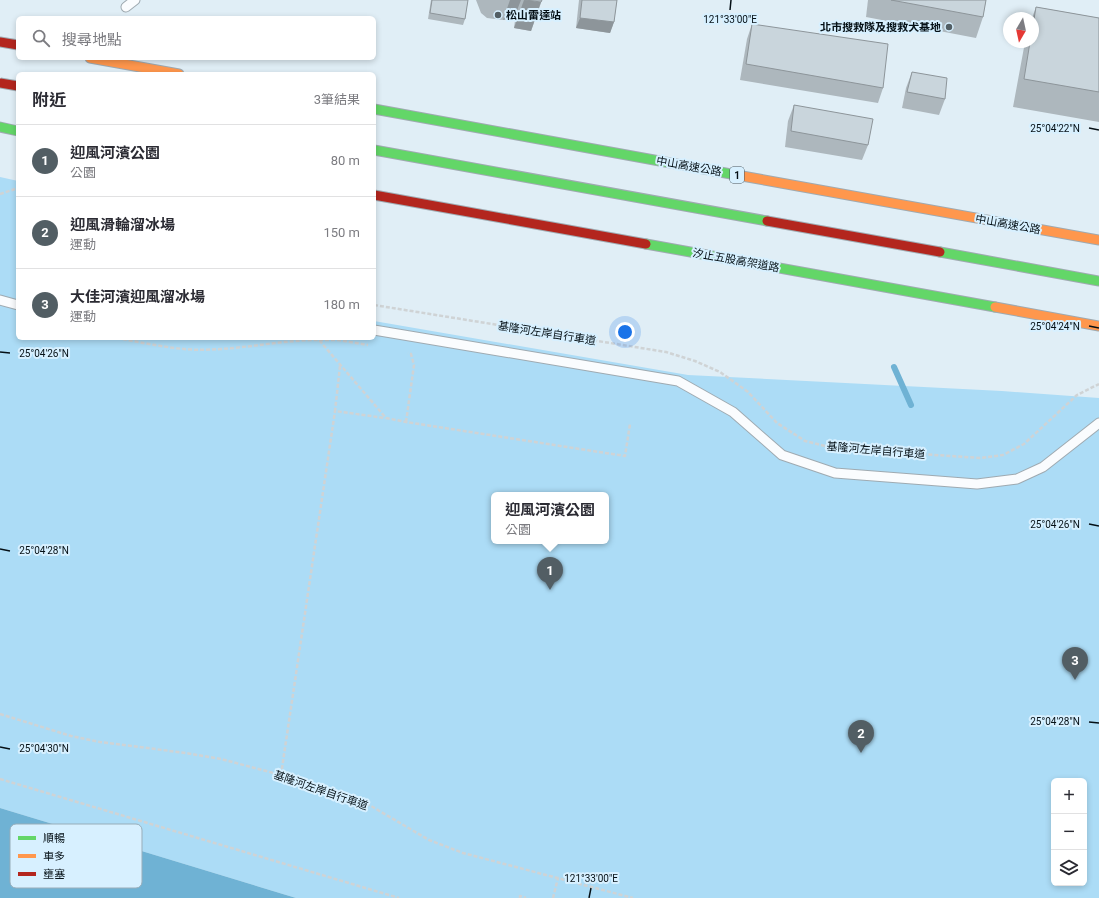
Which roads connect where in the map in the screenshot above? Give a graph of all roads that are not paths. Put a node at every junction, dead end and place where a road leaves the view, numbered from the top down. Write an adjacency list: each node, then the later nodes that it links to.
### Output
1 (135, 0): 2 (lane)
2 (126, 7)
3 (0, 42): 4 (highway)
4 (16, 45)
5 (101, 60): 6 (highway)
6 (168, 72)
7 (0, 83): 8 (highway, bridge)
8 (16, 86)
9 (376, 109): 14 (highway, 中山高速公路 / 1)
10 (0, 127): 11 (highway)
11 (16, 131)
12 (376, 150): 15 (highway)
13 (376, 195): 18 (highway, 汐止五股高架道路)
14 (1099, 240)
15 (1099, 280)
16 (0, 300): 17 (lane)
17 (16, 304)
18 (1099, 326)
19 (376, 330): 20 (lane)
20 (1099, 423)

